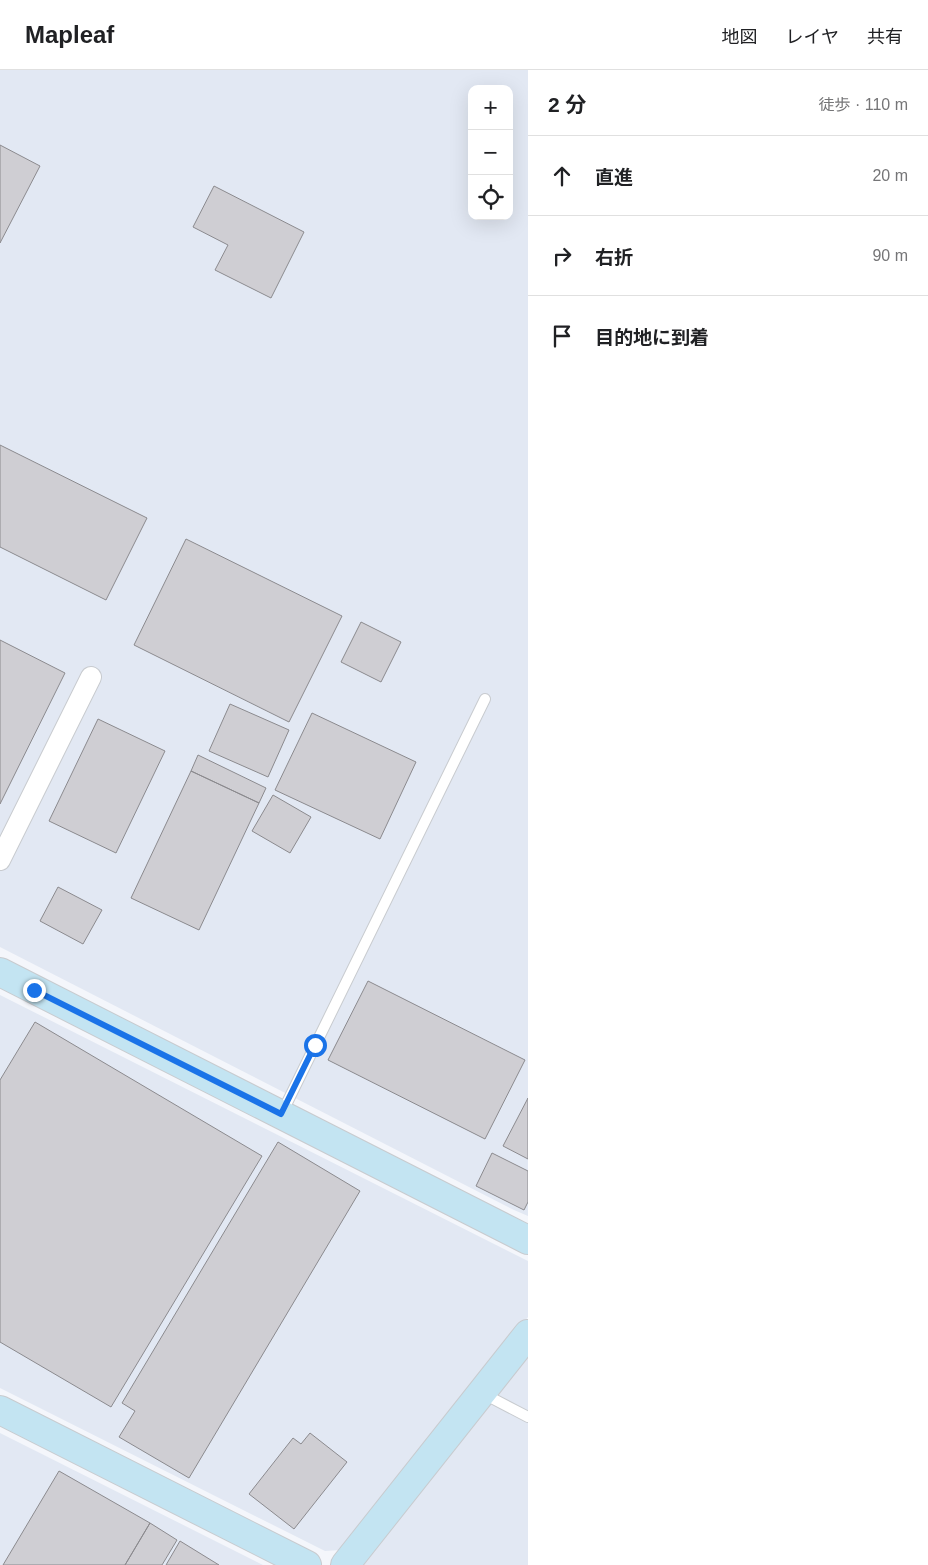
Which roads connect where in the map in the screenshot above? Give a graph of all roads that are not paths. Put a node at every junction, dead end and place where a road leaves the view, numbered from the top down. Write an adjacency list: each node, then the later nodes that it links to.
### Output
1 (91, 677): 3 (street)
2 (485, 699): 5 (lane)
3 (0, 860)
4 (0, 972): 5 (street)
5 (281, 1114): 6 (street)
6 (528, 1240)
7 (528, 1334): 8 (street)
8 (482, 1393): 10 (lane); 12 (street)
9 (0, 1410): 11 (street)
10 (528, 1417)
11 (307, 1565)
12 (344, 1565)

